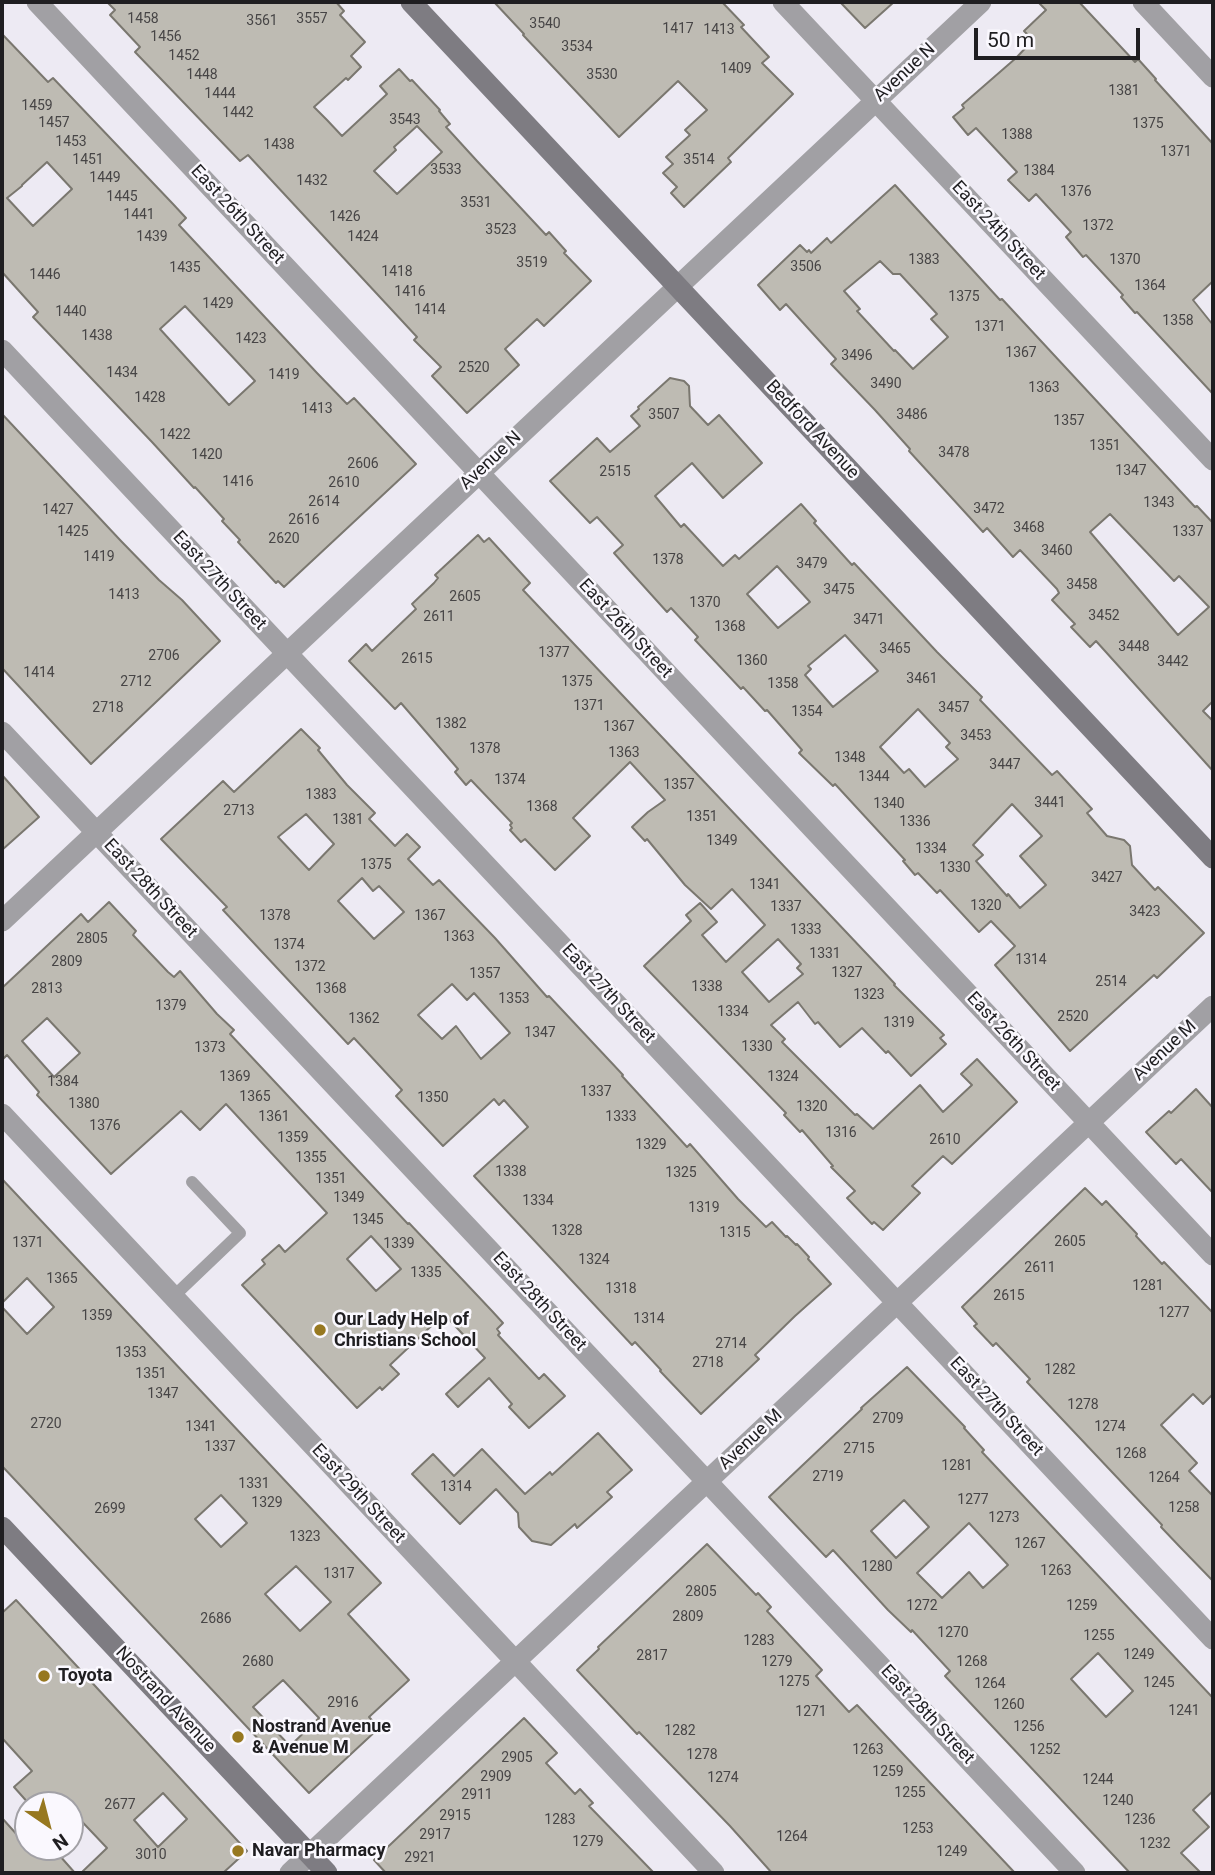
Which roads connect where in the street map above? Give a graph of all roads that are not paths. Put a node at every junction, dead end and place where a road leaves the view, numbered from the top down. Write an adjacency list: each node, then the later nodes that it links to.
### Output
1 (37, 2): 11 (street, East 26th Street)
2 (411, 2): 8 (main road, Bedford Avenue)
3 (783, 2): 7 (street, East 24th Street)
4 (981, 2): 7 (street, Avenue N)
5 (1143, 2): 6 (street)
6 (1213, 77)
7 (876, 100): 8 (street, Avenue N); 10 (street, East 24th Street)
8 (678, 286): 11 (street, Avenue N); 15 (main road, Bedford Avenue)
9 (2, 350): 12 (street, East 27th Street)
10 (1213, 460)
11 (479, 473): 12 (street, Avenue N); 19 (street, East 26th Street)
12 (287, 653): 14 (street, Avenue N); 23 (street, East 27th Street)
13 (2, 732): 14 (street, East 28th Street)
14 (96, 831): 16 (street, Avenue N); 24 (street, East 28th Street)
15 (1213, 858)
16 (2, 921)
17 (1213, 1006): 19 (street, Avenue M)
18 (2, 1114): 22 (street, East 29th Street)
19 (1089, 1123): 21 (street, East 26th Street); 23 (street, Avenue M)
20 (192, 1182): 22 (lane)
21 (1213, 1255)
22 (173, 1297): 27 (street, East 29th Street)
23 (897, 1303): 24 (street, Avenue M); 26 (street, East 27th Street)
24 (708, 1481): 27 (street, Avenue M); 32 (street, East 28th Street)
25 (2, 1527): 28 (main road, Nostrand Avenue)
26 (1213, 1639)
27 (515, 1662): 28 (street, Avenue M); 31 (street, East 29th Street)
28 (310, 1855): 29 (street, Avenue M); 30 (main road, Nostrand Avenue)
29 (290, 1873)
30 (327, 1873)
31 (714, 1873)
32 (1075, 1873)

